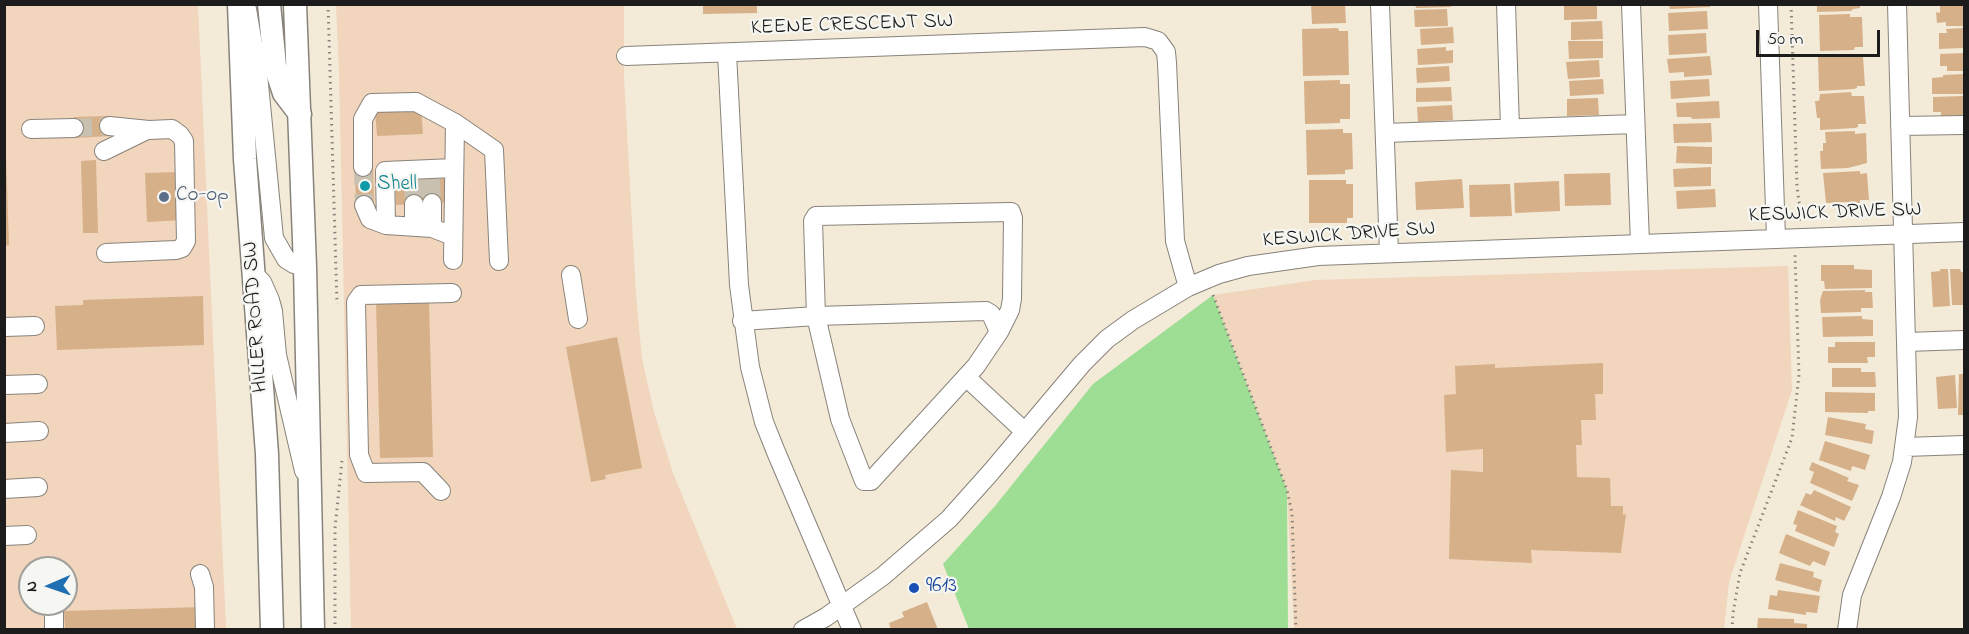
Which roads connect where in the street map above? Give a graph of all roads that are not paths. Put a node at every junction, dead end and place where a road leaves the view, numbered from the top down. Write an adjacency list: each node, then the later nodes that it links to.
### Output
1 (238, 4): 40 (main road, HILLER ROAD SW)
2 (246, 4): 39 (street)
3 (269, 4): 12 (main road)
4 (295, 4): 12 (main road)
5 (1380, 4): 22 (street)
6 (1506, 4): 19 (street)
7 (1631, 4): 14 (street)
8 (1768, 4): 33 (street)
9 (1897, 4): 17 (street)
10 (727, 53): 11 (street, KEENE CRESCENT SW); 42 (street, KEENE CRESCENT SW); 46 (street, KEENE CRESCENT SW)
11 (626, 56)
12 (300, 114): 39 (main road)
13 (455, 123): 24 (street); 25 (street); 38 (street)
14 (1635, 124): 19 (street); 34 (street)
15 (1965, 125): 17 (street)
16 (109, 126): 21 (street)
17 (1900, 126): 31 (street)
18 (74, 128): 20 (street)
19 (1510, 128): 22 (street)
20 (31, 129)
21 (149, 130): 23 (street); 35 (street)
22 (1385, 133): 36 (street)
23 (104, 152)
24 (363, 167)
25 (454, 168): 28 (street); 32 (street)
26 (423, 203): 29 (street)
27 (364, 205): 28 (street)
28 (386, 225): 29 (street)
29 (423, 227): 32 (street)
30 (1965, 232): 31 (street, KESWICK DRIVE SW)
31 (1903, 234): 33 (street, KESWICK DRIVE SW); 51 (street)
32 (453, 236): 37 (street)
33 (1776, 238): 34 (street, KESWICK DRIVE SW)
34 (1640, 243): 36 (street, KESWICK DRIVE SW)
35 (106, 252)
36 (1389, 253): 42 (street, KESWICK DRIVE SW)
37 (453, 260)
38 (499, 261)
39 (305, 267): 63 (main road)
40 (253, 273): 63 (street); 69 (main road, HILLER ROAD SW)
41 (571, 275): 45 (street)
42 (1188, 287): 56 (street, KESWICK DRIVE SW)
43 (453, 293): 62 (street)
44 (816, 316): 46 (street); 49 (street); 49 (street); 52 (street)
45 (578, 319)
46 (742, 321): 67 (street, KEENE CRESCENT SW)
47 (35, 326): 48 (street)
48 (4, 327)
49 (999, 332): 52 (street)
50 (1965, 340): 51 (street)
51 (1907, 342): 59 (street)
52 (966, 377): 56 (street)
53 (38, 384): 54 (street)
54 (4, 385)
55 (39, 431): 57 (street)
56 (1024, 431): 67 (street, KESWICK DRIVE SW)
57 (4, 433)
58 (1965, 445): 59 (street)
59 (1905, 447): 73 (street)
60 (38, 488): 61 (street)
61 (4, 489)
62 (441, 491)
63 (309, 493): 70 (main road)
64 (27, 535): 65 (street)
65 (4, 537)
66 (200, 574): 68 (street)
67 (842, 606): 71 (street, KESWICK DRIVE SW); 72 (street, KEENE CRESCENT SW)
68 (205, 630)
69 (272, 630)
70 (313, 630)
71 (803, 630)
72 (852, 630)
73 (1847, 630)

